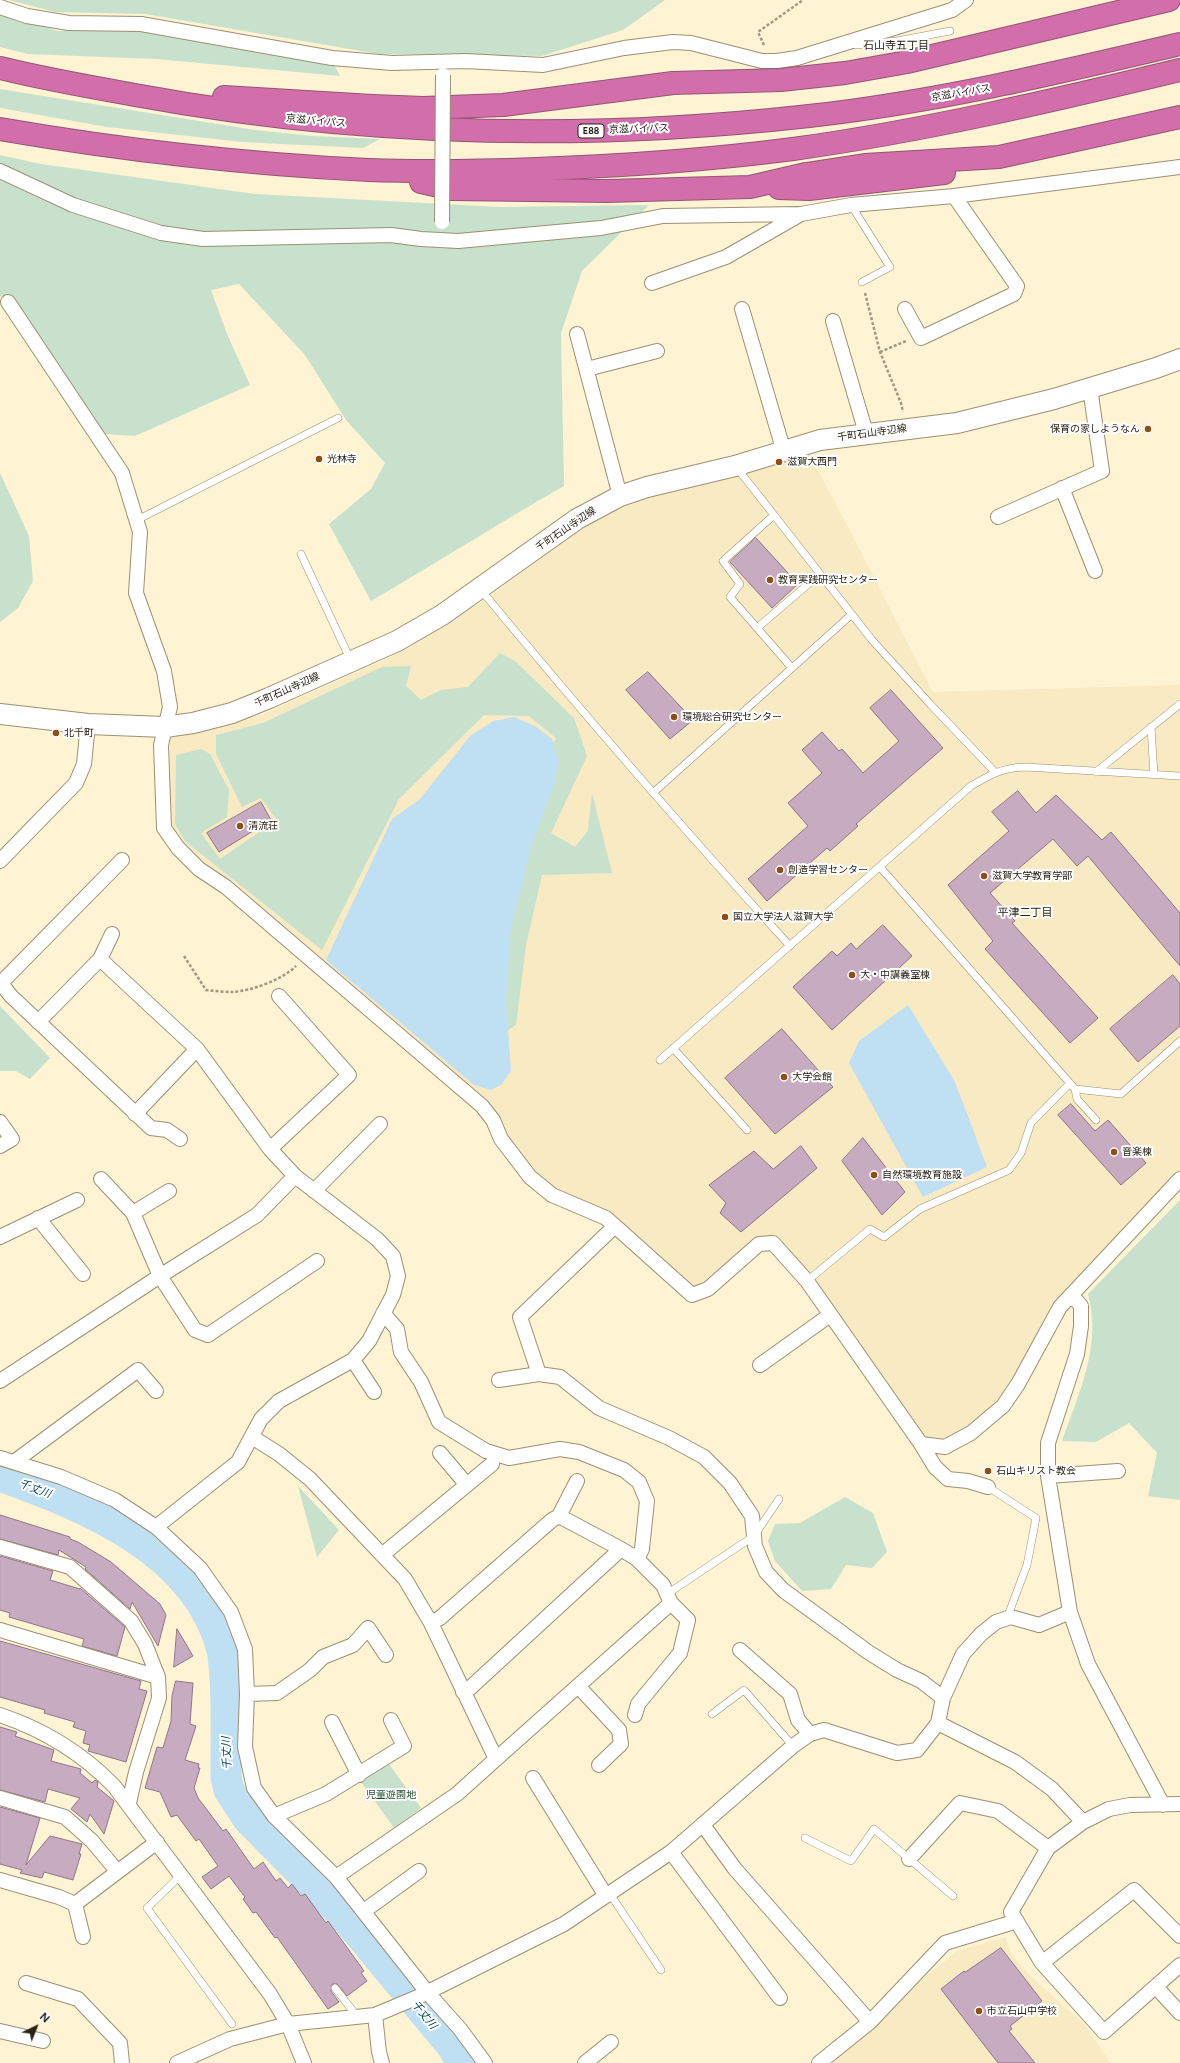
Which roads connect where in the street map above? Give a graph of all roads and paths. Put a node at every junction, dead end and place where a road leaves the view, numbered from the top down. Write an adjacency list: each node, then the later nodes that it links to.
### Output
1 (803, 0): 9 (path)
2 (966, 0): 7 (street)
3 (1169, 0): 12 (highway)
4 (0, 7): 8 (street)
5 (950, 31): 7 (lane)
6 (1180, 44): 12 (highway, 京滋バイパス / E88)
7 (828, 48): 9 (street)
8 (443, 61): 9 (street); 21 (street, bridge)
9 (766, 61)
10 (0, 68): 12 (highway, 京滋バイパス / E88)
11 (1180, 70): 16 (highway)
12 (103, 90)
13 (1180, 117): 16 (highway)
14 (0, 129): 16 (highway)
15 (1180, 167): 18 (street)
16 (371, 170)
17 (0, 171): 21 (street)
18 (954, 196): 19 (street); 29 (street)
19 (851, 205): 20 (street); 22 (lane)
20 (801, 214): 21 (street); 23 (street)
21 (442, 240)
22 (862, 282): 31 (path)
23 (652, 283)
24 (8, 302): 44 (street)
25 (742, 309): 38 (street)
26 (905, 309): 29 (street)
27 (833, 321): 37 (street)
28 (577, 334): 33 (street)
29 (921, 338): 31 (path)
30 (656, 351): 33 (street)
31 (880, 352): 36 (path)
32 (1180, 359): 34 (main road, 千町石山寺辺線)
33 (587, 369): 41 (street)
34 (1090, 388): 36 (main road, 千町石山寺辺線); 40 (street)
35 (338, 418): 44 (lane)
36 (906, 428): 37 (main road, 千町石山寺辺線)
37 (866, 433): 38 (main road, 千町石山寺辺線)
38 (784, 452): 39 (main road, 千町石山寺辺線)
39 (735, 466): 41 (main road, 千町石山寺辺線); 42 (lane)
40 (1062, 488): 43 (street); 46 (street)
41 (620, 496): 48 (main road, 千町石山寺辺線)
42 (774, 515): 47 (lane); 50 (lane)
43 (998, 517)
44 (137, 520): 56 (street)
45 (300, 554): 51 (lane)
46 (1095, 572)
47 (820, 574): 49 (lane); 50 (lane)
48 (481, 589): 51 (main road, 千町石山寺辺線); 62 (lane)
49 (851, 615): 52 (lane); 58 (lane)
50 (757, 628): 52 (lane)
51 (351, 662): 56 (main road, 千町石山寺辺線)
52 (792, 668): 62 (lane)
53 (1180, 704): 57 (lane)
54 (0, 714): 55 (main road, 千町石山寺辺線)
55 (88, 724): 56 (main road, 千町石山寺辺線); 64 (street)
56 (165, 727): 69 (street)
57 (1151, 727): 59 (lane); 60 (lane)
58 (995, 772): 59 (lane); 65 (lane)
59 (1096, 772): 60 (lane)
60 (1154, 775): 61 (lane)
61 (1180, 776)
62 (653, 793): 67 (lane)
63 (122, 860): 71 (street)
64 (0, 861)
65 (880, 867): 67 (lane); 78 (lane)
66 (112, 934): 70 (street)
67 (790, 946): 75 (lane)
68 (184, 956): 69 (path)
69 (306, 956): 95 (street)
70 (100, 959): 73 (street); 76 (street)
71 (1, 982): 73 (street)
72 (279, 996): 86 (street)
73 (38, 1022): 79 (street)
74 (1180, 1041): 78 (lane)
75 (673, 1048): 77 (lane); 83 (lane)
76 (197, 1050): 79 (street); 86 (street)
77 (660, 1060)
78 (1072, 1086): 80 (lane); 100 (lane)
79 (135, 1114): 84 (street)
80 (1096, 1120)
81 (0, 1122): 85 (street)
82 (380, 1124): 91 (street)
83 (747, 1130)
84 (180, 1139)
85 (0, 1146)
86 (270, 1149): 87 (street)
87 (295, 1176): 91 (street); 99 (street)
88 (100, 1179): 93 (street)
89 (1180, 1179): 101 (street)
90 (170, 1191): 93 (street)
91 (314, 1191): 102 (street)
92 (77, 1200): 94 (street)
93 (133, 1213): 99 (street)
94 (38, 1218): 96 (street); 98 (street)
95 (615, 1226): 100 (street); 106 (street)
96 (0, 1237)
97 (318, 1261): 99 (street)
98 (83, 1274)
99 (160, 1276): 108 (street)
100 (807, 1281): 103 (street)
101 (1069, 1298): 112 (street); 118 (street)
102 (383, 1313): 104 (street); 129 (street)
103 (830, 1315): 105 (street); 112 (street)
104 (353, 1360): 110 (street); 111 (street)
105 (760, 1365)
106 (538, 1374): 107 (street); 125 (street)
107 (499, 1380)
108 (0, 1381)
109 (156, 1391): 115 (street)
110 (374, 1392)
111 (252, 1437): 124 (street); 128 (street)
112 (921, 1444): 121 (street)
113 (440, 1453): 120 (street)
114 (0, 1458): 115 (street)
115 (14, 1462): 124 (street)
116 (492, 1464): 120 (street)
117 (1118, 1471): 118 (street)
118 (1048, 1476): 131 (street)
119 (577, 1481): 123 (street)
120 (467, 1485): 128 (street)
121 (988, 1487): 132 (lane)
122 (779, 1499): 125 (lane)
123 (558, 1516): 127 (street); 133 (street)
124 (156, 1527): 140 (street)
125 (754, 1536): 130 (lane); 141 (street)
126 (0, 1548): 137 (street)
127 (621, 1550): 129 (street); 139 (street)
128 (382, 1555): 133 (street)
129 (637, 1559): 130 (street)
130 (669, 1598): 138 (street); 144 (street)
131 (1070, 1612): 132 (street); 157 (street)
132 (1007, 1618): 141 (street)
133 (431, 1623): 139 (street)
134 (0, 1630): 137 (street)
135 (740, 1650): 148 (street)
136 (386, 1655): 140 (street)
137 (158, 1676): 155 (street)
138 (578, 1686): 150 (street); 151 (street)
139 (463, 1692): 150 (street)
140 (247, 1694): 158 (street)
141 (943, 1698): 147 (street)
142 (712, 1714): 149 (lane)
143 (0, 1715): 155 (street)
144 (635, 1715)
145 (391, 1720): 152 (street)
146 (332, 1722): 152 (street)
147 (938, 1723): 148 (street); 159 (street)
148 (810, 1734): 149 (street)
149 (792, 1746): 160 (street)
150 (496, 1759): 169 (street)
151 (599, 1764)
152 (359, 1775): 158 (street)
153 (533, 1778): 171 (street)
154 (0, 1798): 166 (street)
155 (129, 1804): 162 (street)
156 (1180, 1804): 157 (street)
157 (1163, 1805): 159 (street)
158 (274, 1816): 169 (street)
159 (1083, 1822): 163 (street)
160 (703, 1825): 164 (street); 189 (street)
161 (805, 1838): 165 (lane)
162 (157, 1842): 166 (street); 168 (street)
163 (1048, 1848): 165 (street); 175 (street)
164 (670, 1852): 171 (street); 185 (street)
165 (909, 1859): 172 (lane)
166 (117, 1871): 173 (street)
167 (419, 1871): 174 (street)
168 (181, 1875): 190 (lane); 191 (street)
169 (336, 1877): 174 (street)
170 (0, 1880): 173 (street)
171 (608, 1895): 180 (lane); 184 (street)
172 (953, 1896)
173 (75, 1904): 177 (street)
174 (364, 1912): 184 (street)
175 (1017, 1921): 178 (street); 189 (street)
176 (1180, 1936): 178 (street)
177 (83, 1937)
178 (1042, 1963): 182 (street)
179 (1180, 1965): 182 (street)
180 (661, 1970)
181 (26, 1983): 195 (street)
182 (1156, 1987): 186 (street)
183 (335, 1988): 188 (lane)
184 (423, 1994): 187 (street); 199 (street)
185 (780, 1998)
186 (1180, 2013)
187 (375, 2015): 188 (street); 198 (street)
188 (354, 2017): 191 (street)
189 (870, 2022): 201 (street)
190 (232, 2024)
191 (288, 2024): 196 (street); 197 (street)
192 (0, 2031): 193 (street)
193 (43, 2041)
194 (611, 2042): 200 (street)
195 (122, 2063)
196 (177, 2063)
197 (304, 2063)
198 (382, 2063)
199 (485, 2063)
200 (585, 2063)
201 (819, 2063)

